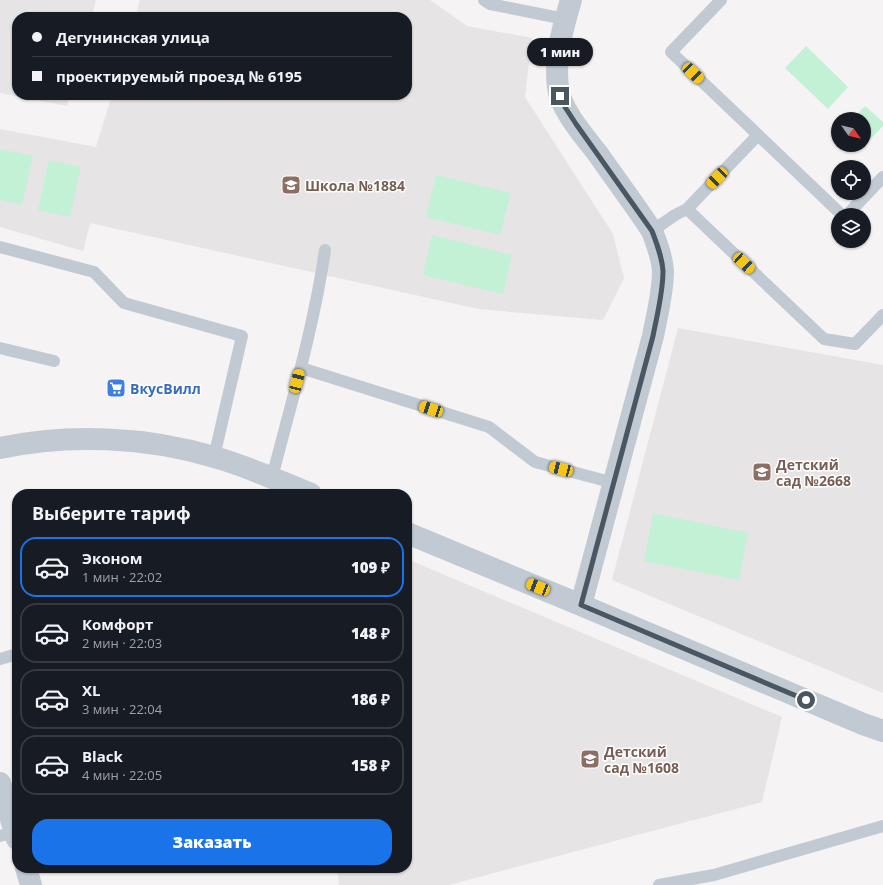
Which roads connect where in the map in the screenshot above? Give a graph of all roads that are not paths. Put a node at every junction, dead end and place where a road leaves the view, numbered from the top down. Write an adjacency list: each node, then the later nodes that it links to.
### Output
1 (484, 0): 3 (lane)
2 (721, 0): 4 (lane)
3 (568, 10): 9 (street)
4 (758, 135): 6 (lane); 8 (lane)
5 (883, 177): 7 (lane)
6 (835, 208)
7 (854, 208)
8 (687, 209): 9 (lane); 12 (lane)
9 (652, 231): 19 (street)
10 (0, 247): 17 (lane)
11 (325, 250): 15 (lane)
12 (883, 315)
13 (0, 348): 14 (lane)
14 (54, 362)
15 (300, 368): 18 (lane); 19 (lane)
16 (0, 448): 17 (street)
17 (214, 457): 18 (street)
18 (272, 478): 20 (street)
19 (614, 483): 22 (street)
20 (299, 489)
21 (412, 536): 22 (street)
22 (581, 605): 25 (street)
23 (12, 655): 24 (lane)
24 (0, 659)
25 (883, 731)
26 (0, 783): 28 (street)
27 (883, 826): 31 (lane)
28 (11, 836)
29 (27, 873): 30 (street)
30 (31, 885)
31 (659, 885)

